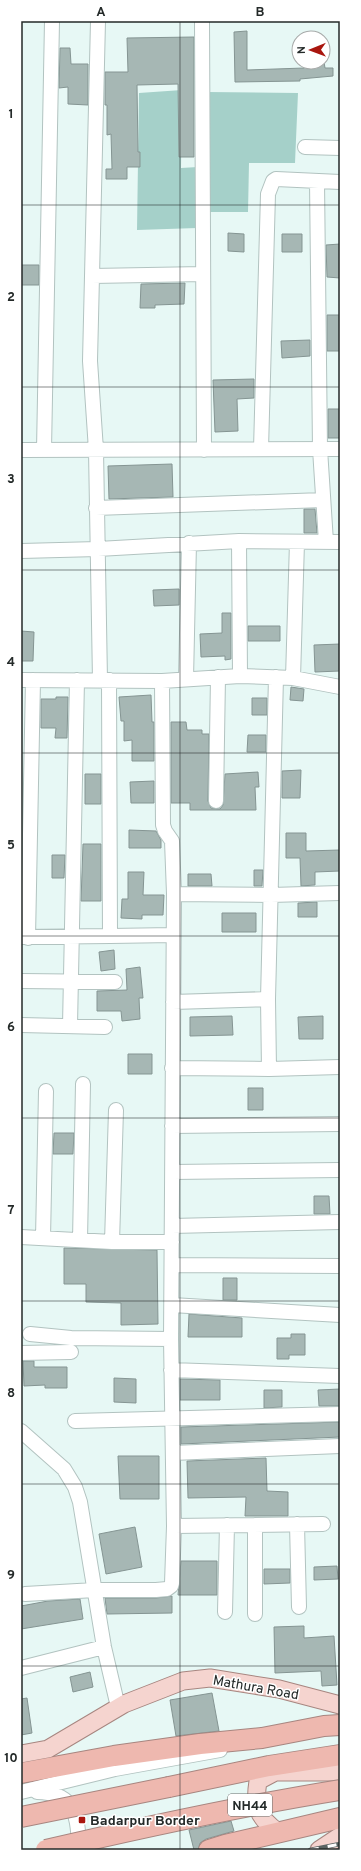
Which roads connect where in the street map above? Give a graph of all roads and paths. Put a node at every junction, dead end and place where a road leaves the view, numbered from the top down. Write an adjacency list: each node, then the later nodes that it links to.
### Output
1 (52, 21): 14 (street)
2 (98, 21): 9 (street)
3 (202, 21): 8 (street)
4 (305, 147): 5 (street)
5 (340, 148)
6 (317, 181): 7 (street); 10 (street); 11 (street)
7 (340, 182)
8 (203, 274): 9 (street); 16 (street)
9 (92, 276): 15 (street)
10 (261, 449): 11 (street); 16 (street)
11 (320, 449): 12 (street); 17 (street)
12 (340, 449)
13 (21, 450): 14 (street)
14 (44, 450): 15 (street)
15 (96, 450): 16 (street); 18 (street)
16 (204, 450)
17 (323, 500): 18 (street); 21 (street)
18 (96, 508): 23 (street)
19 (239, 541): 20 (street); 22 (street); 25 (street)
20 (297, 542): 21 (street); 28 (street)
21 (333, 542)
22 (189, 543): 23 (street); 29 (street)
23 (98, 549): 24 (street); 32 (street)
24 (21, 551)
25 (240, 676): 26 (street); 27 (street)
26 (218, 677): 29 (street); 35 (street)
27 (276, 677): 28 (street); 38 (street)
28 (292, 678): 34 (street)
29 (186, 679): 33 (street)
30 (27, 680): 31 (street); 42 (street)
31 (78, 680): 32 (street); 40 (street)
32 (104, 680): 33 (street); 41 (street)
33 (162, 681): 37 (street)
34 (340, 687)
35 (216, 801)
36 (340, 893): 38 (street)
37 (174, 894): 38 (street); 39 (street)
38 (271, 895): 46 (street)
39 (173, 935): 41 (street); 47 (street)
40 (72, 936): 41 (street); 42 (street); 44 (street)
41 (110, 936)
42 (24, 938)
43 (21, 981): 44 (street)
44 (70, 982): 45 (street); 49 (street)
45 (115, 982)
46 (268, 999): 47 (street); 53 (street)
47 (173, 1002): 52 (street)
48 (21, 1025): 49 (street)
49 (70, 1026): 50 (street)
50 (105, 1027)
51 (340, 1067): 53 (street)
52 (172, 1068): 53 (street); 58 (street)
53 (269, 1069)
54 (83, 1084): 65 (street)
55 (46, 1091): 64 (street)
56 (116, 1110): 66 (street)
57 (340, 1124): 58 (street)
58 (172, 1126): 60 (street)
59 (340, 1170): 60 (street)
60 (173, 1172): 62 (street)
61 (340, 1222): 62 (street)
62 (172, 1226): 67 (street)
63 (21, 1237): 64 (street)
64 (43, 1238): 65 (street)
65 (80, 1240): 66 (street)
66 (112, 1242): 67 (street)
67 (172, 1242): 68 (street)
68 (172, 1265): 69 (street); 70 (street)
69 (340, 1266)
70 (172, 1305): 71 (street); 73 (street)
71 (340, 1315)
72 (30, 1334): 73 (street)
73 (171, 1339): 76 (street)
74 (71, 1352): 75 (street)
75 (21, 1353)
76 (171, 1370): 77 (street); 79 (street)
77 (340, 1376)
78 (340, 1414): 79 (street)
79 (172, 1418): 80 (street); 83 (street)
80 (75, 1421)
81 (21, 1431): 89 (street)
82 (340, 1446): 83 (street)
83 (173, 1453): 88 (street)
84 (297, 1524): 85 (street); 87 (street); 91 (street)
85 (323, 1524)
86 (227, 1525): 87 (street); 88 (street); 92 (street)
87 (256, 1525): 93 (street)
88 (174, 1526): 89 (street)
89 (95, 1590): 90 (street); 94 (street)
90 (24, 1594)
91 (299, 1607)
92 (225, 1612)
93 (255, 1614)
94 (104, 1647): 95 (street); 97 (street)
95 (21, 1668)
96 (340, 1705): 97 (main road, Mathura Road)
97 (118, 1707): 100 (main road, Mathura Road)
98 (340, 1725): 99 (highway)
99 (262, 1738): 103 (highway); 105 (street)
100 (21, 1754)
101 (340, 1755): 106 (highway, NH44, bridge)
102 (340, 1772): 109 (main road)
103 (21, 1773)
104 (340, 1790): 111 (highway, NH44, bridge)
105 (21, 1792): 108 (street)
106 (21, 1817)
107 (340, 1818): 109 (highway)
108 (78, 1822): 112 (street); 113 (street)
109 (278, 1832): 114 (highway)
110 (340, 1836): 115 (main road)
111 (46, 1850)
112 (61, 1850)
113 (79, 1850)
114 (209, 1850)
115 (319, 1850)

